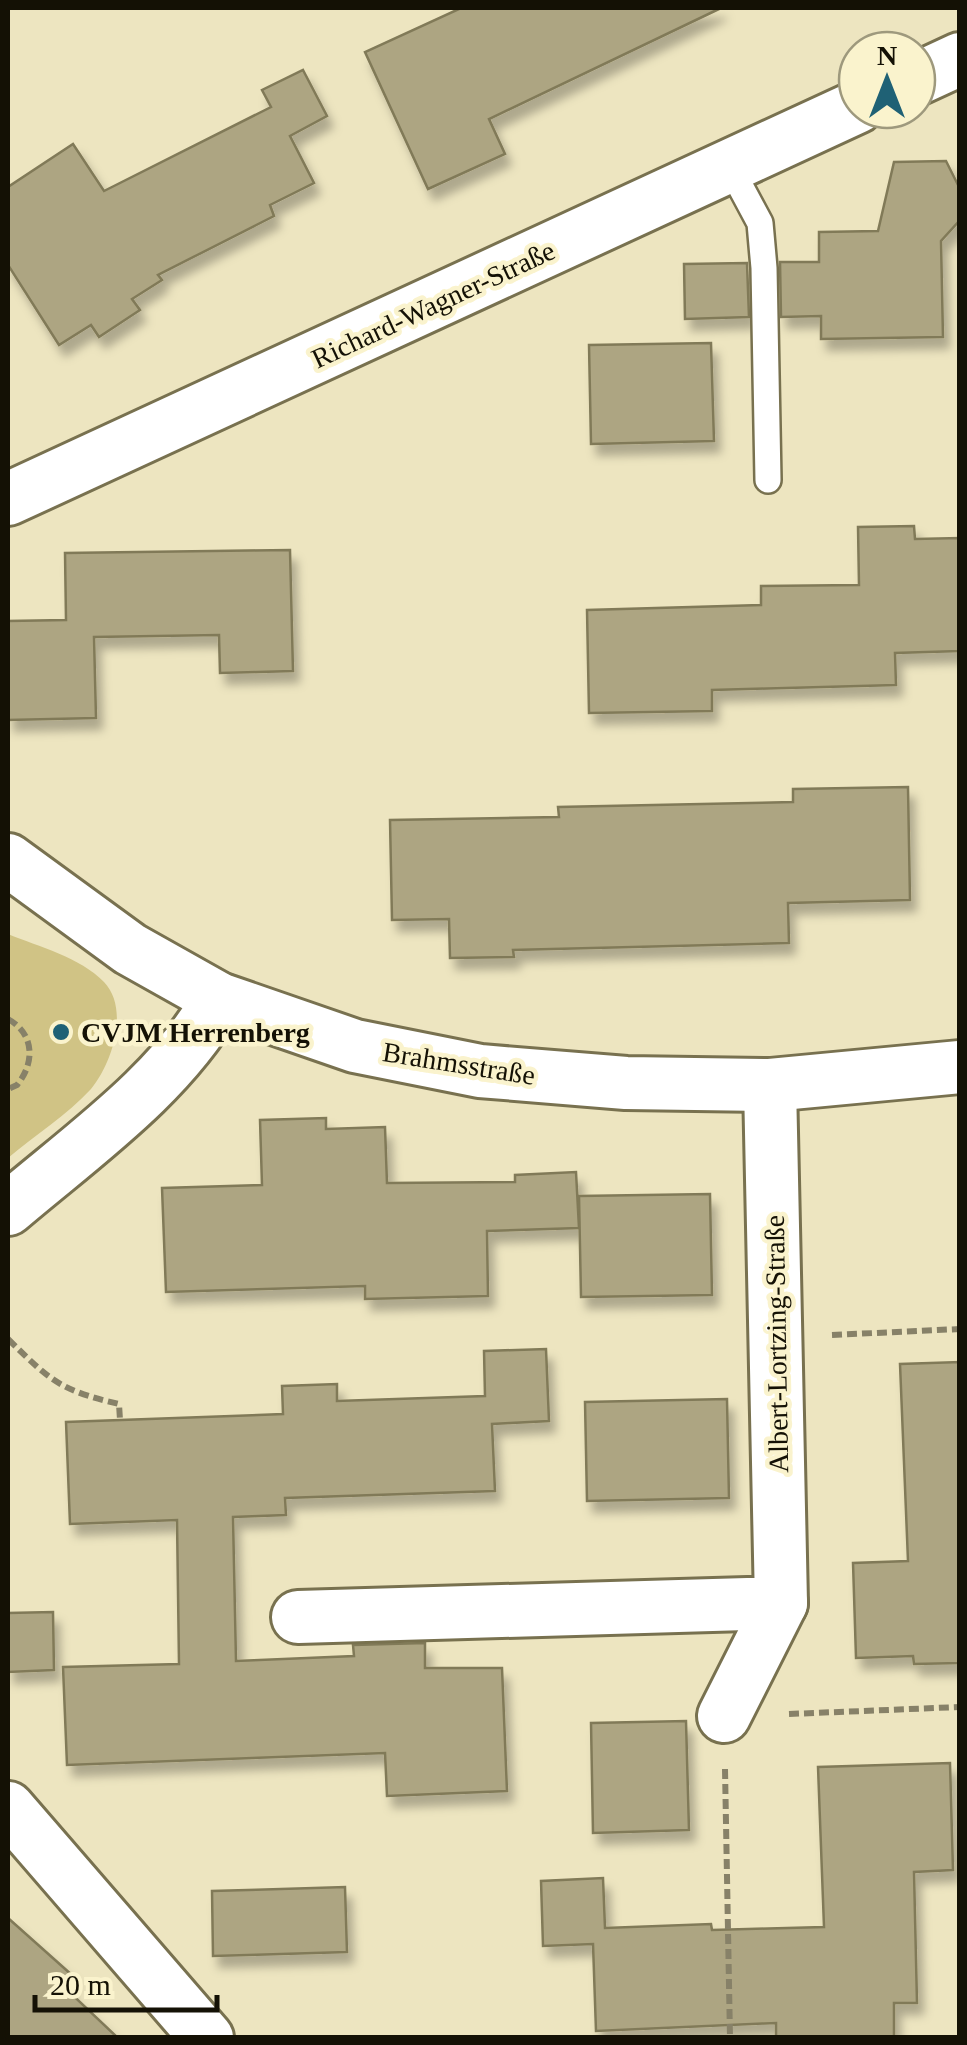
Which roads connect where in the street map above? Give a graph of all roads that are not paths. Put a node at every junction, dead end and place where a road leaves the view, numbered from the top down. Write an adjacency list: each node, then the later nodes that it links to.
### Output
1 (960, 58): 2 (street)
2 (937, 69)
3 (837, 116): 4 (street, Richard-Wagner-Straße)
4 (730, 167): 5 (lane); 6 (street, Richard-Wagner-Straße)
5 (768, 480)
6 (8, 499)
7 (8, 860): 8 (street, Brahmsstraße)
8 (220, 998): 10 (street, Brahmsstraße); 11 (street)
9 (960, 1067): 10 (street, Brahmsstraße)
10 (770, 1086): 12 (street, Albert-Lortzing-Straße)
11 (8, 1208)
12 (781, 1603): 13 (street); 14 (street, Albert-Lortzing-Straße)
13 (298, 1617)
14 (724, 1716)
15 (8, 1808): 16 (street)
16 (207, 2038)

